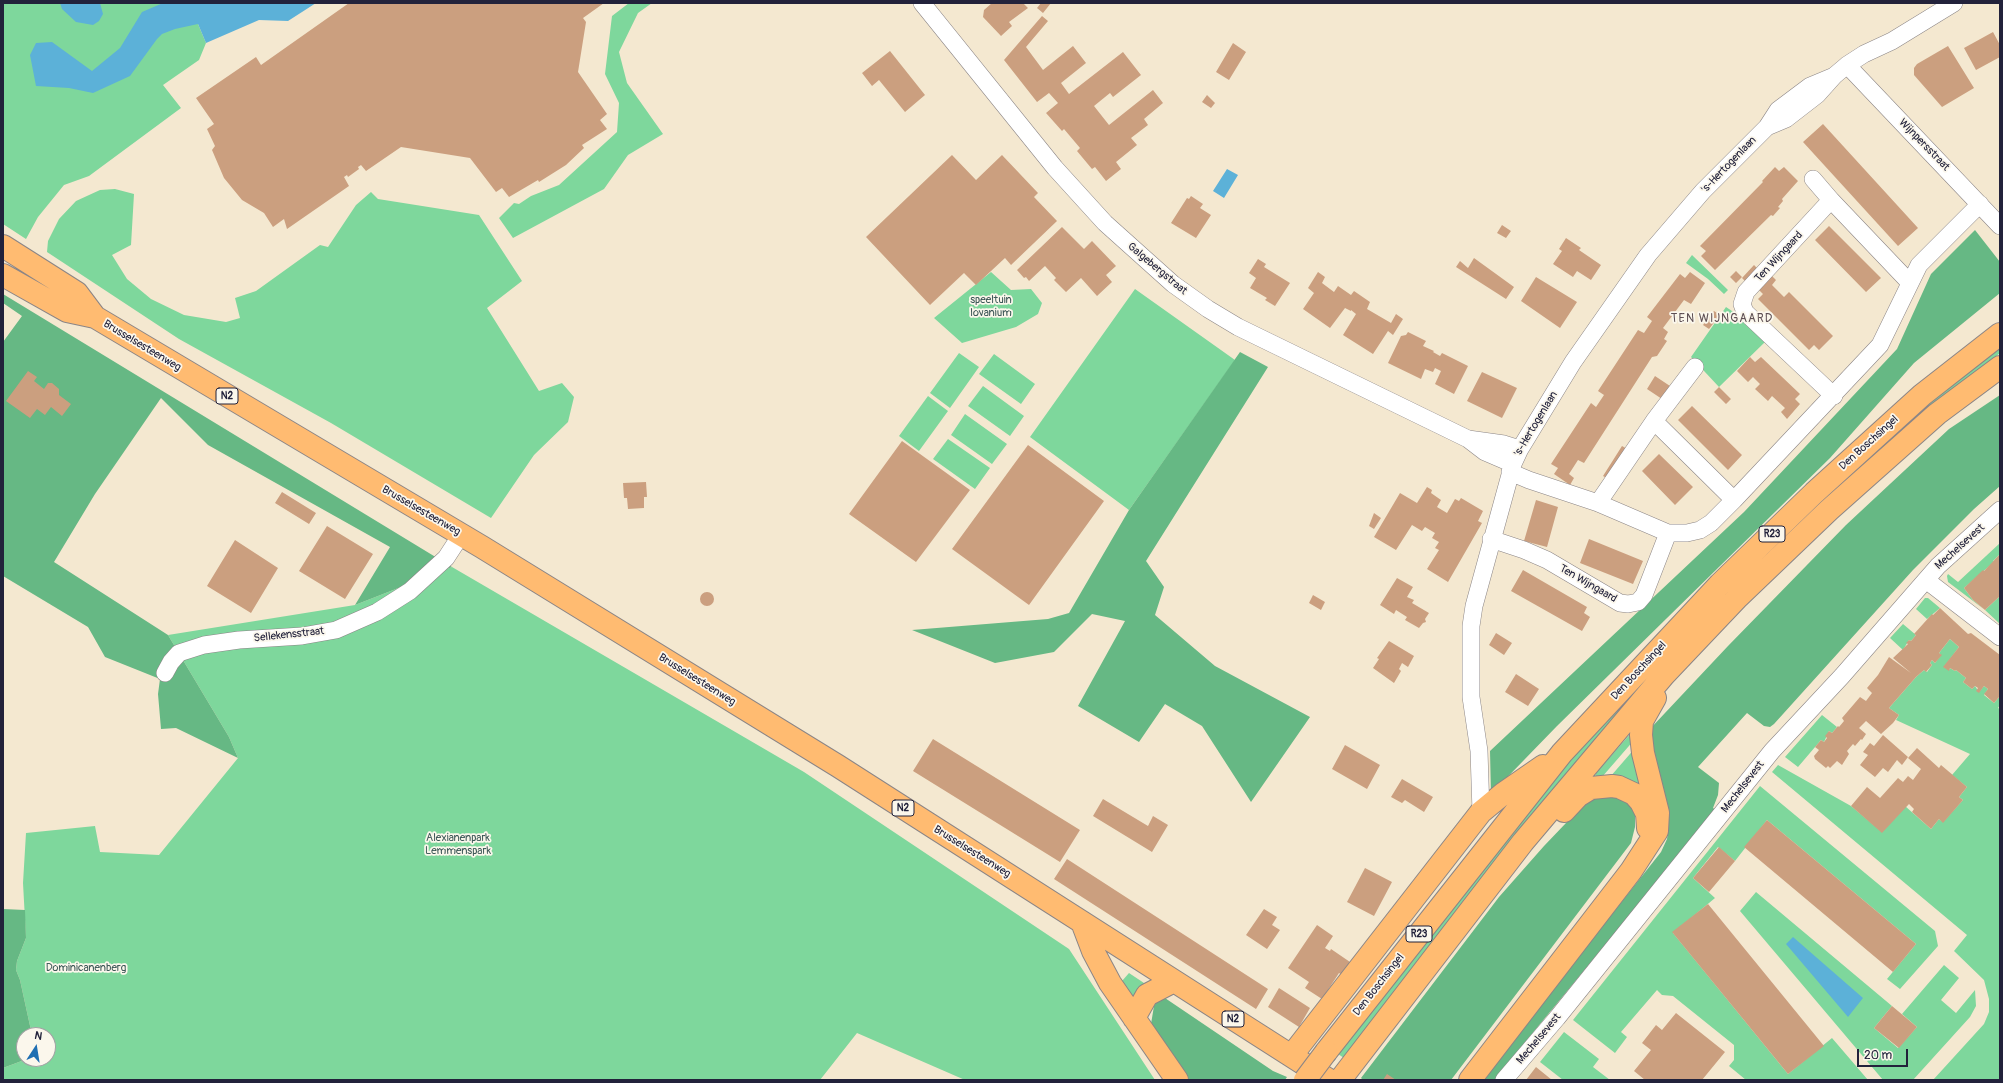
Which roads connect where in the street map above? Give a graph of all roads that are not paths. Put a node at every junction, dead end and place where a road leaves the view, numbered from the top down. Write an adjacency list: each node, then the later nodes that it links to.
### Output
1 (922, 3): 19 (street, Galgebergstraat)
2 (1932, 3): 4 (street, 's-Hertogenlaan)
3 (1954, 3): 4 (street, 's-Hertogenlaan)
4 (1864, 54): 5 (street, 's-Hertogenlaan)
5 (1841, 70): 8 (street, Wijnpersstraat); 20 (street, 's-Hertogenlaan)
6 (1813, 179): 7 (street)
7 (1831, 200): 12 (street); 17 (street, Ten Wijngaard)
8 (1980, 204): 9 (street, Wijnpersstraat); 12 (street)
9 (2000, 226)
10 (3, 246): 13 (main road, Brusselsesteenweg / N2)
11 (3, 275): 13 (main road, Brusselsesteenweg / N2)
12 (1910, 283): 17 (street)
13 (95, 317): 26 (main road, Brusselsesteenweg / N2)
14 (2000, 334): 32 (main road, Den Boschsingel / R23)
15 (1695, 367): 18 (street)
16 (2000, 367): 31 (main road, Den Boschsingel / R23)
17 (1834, 396): 22 (street)
18 (1654, 421): 22 (street); 23 (street)
19 (1468, 439): 20 (street, Galgebergstraat); 21 (street, Galgebergstraat)
20 (1520, 449): 21 (street, 's-Hertogenlaan)
21 (1512, 468): 23 (street); 27 (street, 's-Hertogenlaan)
22 (1734, 500): 25 (street)
23 (1598, 503): 25 (street)
24 (2000, 510): 28 (street, Mechelsevest)
25 (1668, 533): 27 (street, Ten Wijngaard)
26 (461, 535): 30 (street, Sellekensstraat); 36 (main road, Brusselsesteenweg / N2)
27 (1492, 539): 33 (street, 's-Hertogenlaan)
28 (1926, 580): 29 (street); 45 (street, Mechelsevest)
29 (2000, 637)
30 (165, 673)
31 (1664, 675): 34 (main road, Den Boschsingel / R23); 35 (main road)
32 (1562, 753): 33 (main road); 42 (main road, Den Boschsingel / R23, bridge)
33 (1481, 812): 39 (main road)
34 (1523, 842): 35 (main road); 40 (main road, Den Boschsingel / R23)
35 (1647, 847): 44 (main road)
36 (1082, 922): 37 (main road, Brusselsesteenweg / N2); 38 (main road)
37 (1174, 981): 38 (main road); 39 (main road, Brusselsesteenweg / N2)
38 (1134, 1018): 41 (main road)
39 (1292, 1055): 43 (main road, N2)
40 (1345, 1074)
41 (1177, 1080)
42 (1304, 1080)
43 (1329, 1080)
44 (1470, 1080)
45 (1504, 1080)

